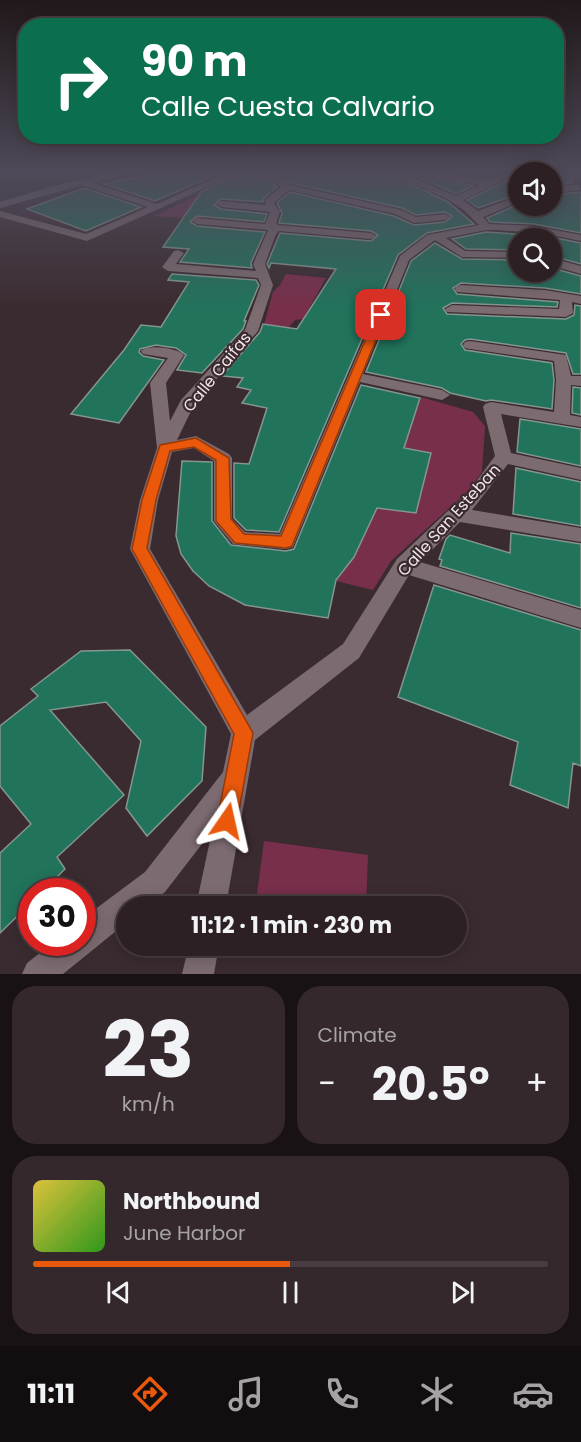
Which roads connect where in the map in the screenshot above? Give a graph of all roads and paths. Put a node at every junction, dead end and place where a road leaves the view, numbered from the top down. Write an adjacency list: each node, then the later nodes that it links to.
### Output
1 (13, 217): 2 (street)
2 (133, 217)
3 (273, 217): 10 (street)
4 (409, 217): 5 (street)
5 (440, 217)
6 (477, 217): 9 (street)
7 (488, 217): 9 (street)
8 (197, 221): 10 (street)
9 (482, 221): 12 (street); 13 (street)
10 (276, 228): 11 (street); 18 (street, Calle Caifas)
11 (371, 236)
12 (437, 236): 15 (street); 25 (street)
13 (581, 238)
14 (178, 253): 18 (street)
15 (508, 255)
16 (562, 265): 17 (street)
17 (581, 270)
18 (264, 276): 31 (street, Calle Caifas)
19 (461, 289): 20 (street)
20 (566, 298): 21 (street); 22 (street)
21 (581, 300)
22 (452, 309)
23 (470, 345): 26 (street)
24 (148, 351): 31 (street)
25 (356, 378): 28 (street); 31 (street)
26 (564, 380): 27 (street); 29 (street)
27 (581, 381)
28 (442, 394)
29 (562, 419): 30 (street); 32 (street, Calle San Esteban)
30 (581, 422)
31 (165, 448): 38 (street, Calle Caifas)
32 (504, 458): 33 (street, Calle San Esteban); 34 (street, Calle San Esteban)
33 (581, 474)
34 (454, 514): 35 (street); 36 (street, Calle San Esteban)
35 (581, 535)
36 (404, 565): 37 (street); 38 (street, Calle San Esteban)
37 (581, 618)
38 (243, 733): 39 (street)
39 (235, 778): 40 (street); 41 (street)
40 (213, 896)
41 (96, 928)
42 (61, 956): 44 (street)
43 (202, 956): 45 (street)
44 (38, 974)
45 (198, 974)

